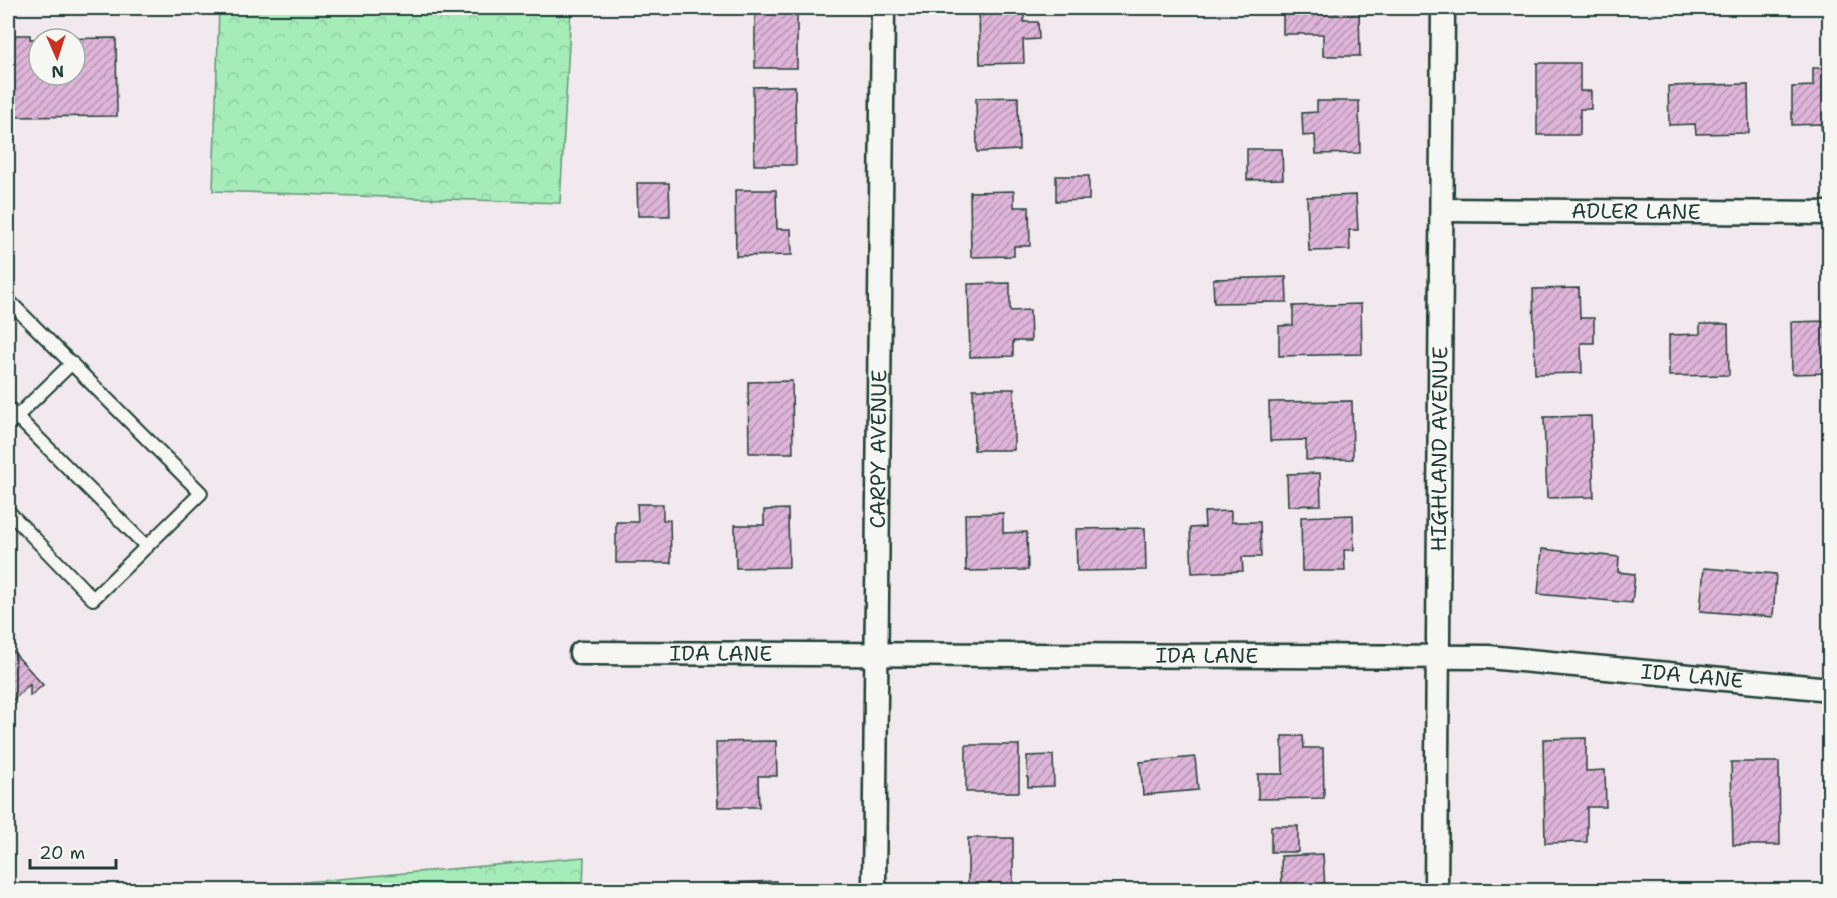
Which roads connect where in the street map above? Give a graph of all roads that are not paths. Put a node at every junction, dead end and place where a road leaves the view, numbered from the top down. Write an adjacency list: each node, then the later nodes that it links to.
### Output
1 (883, 8): 11 (street, CARPY AVENUE)
2 (1443, 8): 3 (street, HIGHLAND AVENUE)
3 (1442, 210): 4 (street, ADLER LANE); 12 (street, HIGHLAND AVENUE)
4 (1830, 213)
5 (8, 300): 6 (lane)
6 (72, 363): 7 (lane); 9 (lane)
7 (10, 417): 9 (lane)
8 (8, 511): 9 (lane)
9 (147, 547)
10 (581, 653): 11 (street, IDA LANE)
11 (877, 653): 12 (street, IDA LANE); 14 (street, CARPY AVENUE)
12 (1438, 656): 13 (street, IDA LANE); 15 (street, HIGHLAND AVENUE)
13 (1830, 689)
14 (874, 891)
15 (1436, 891)

